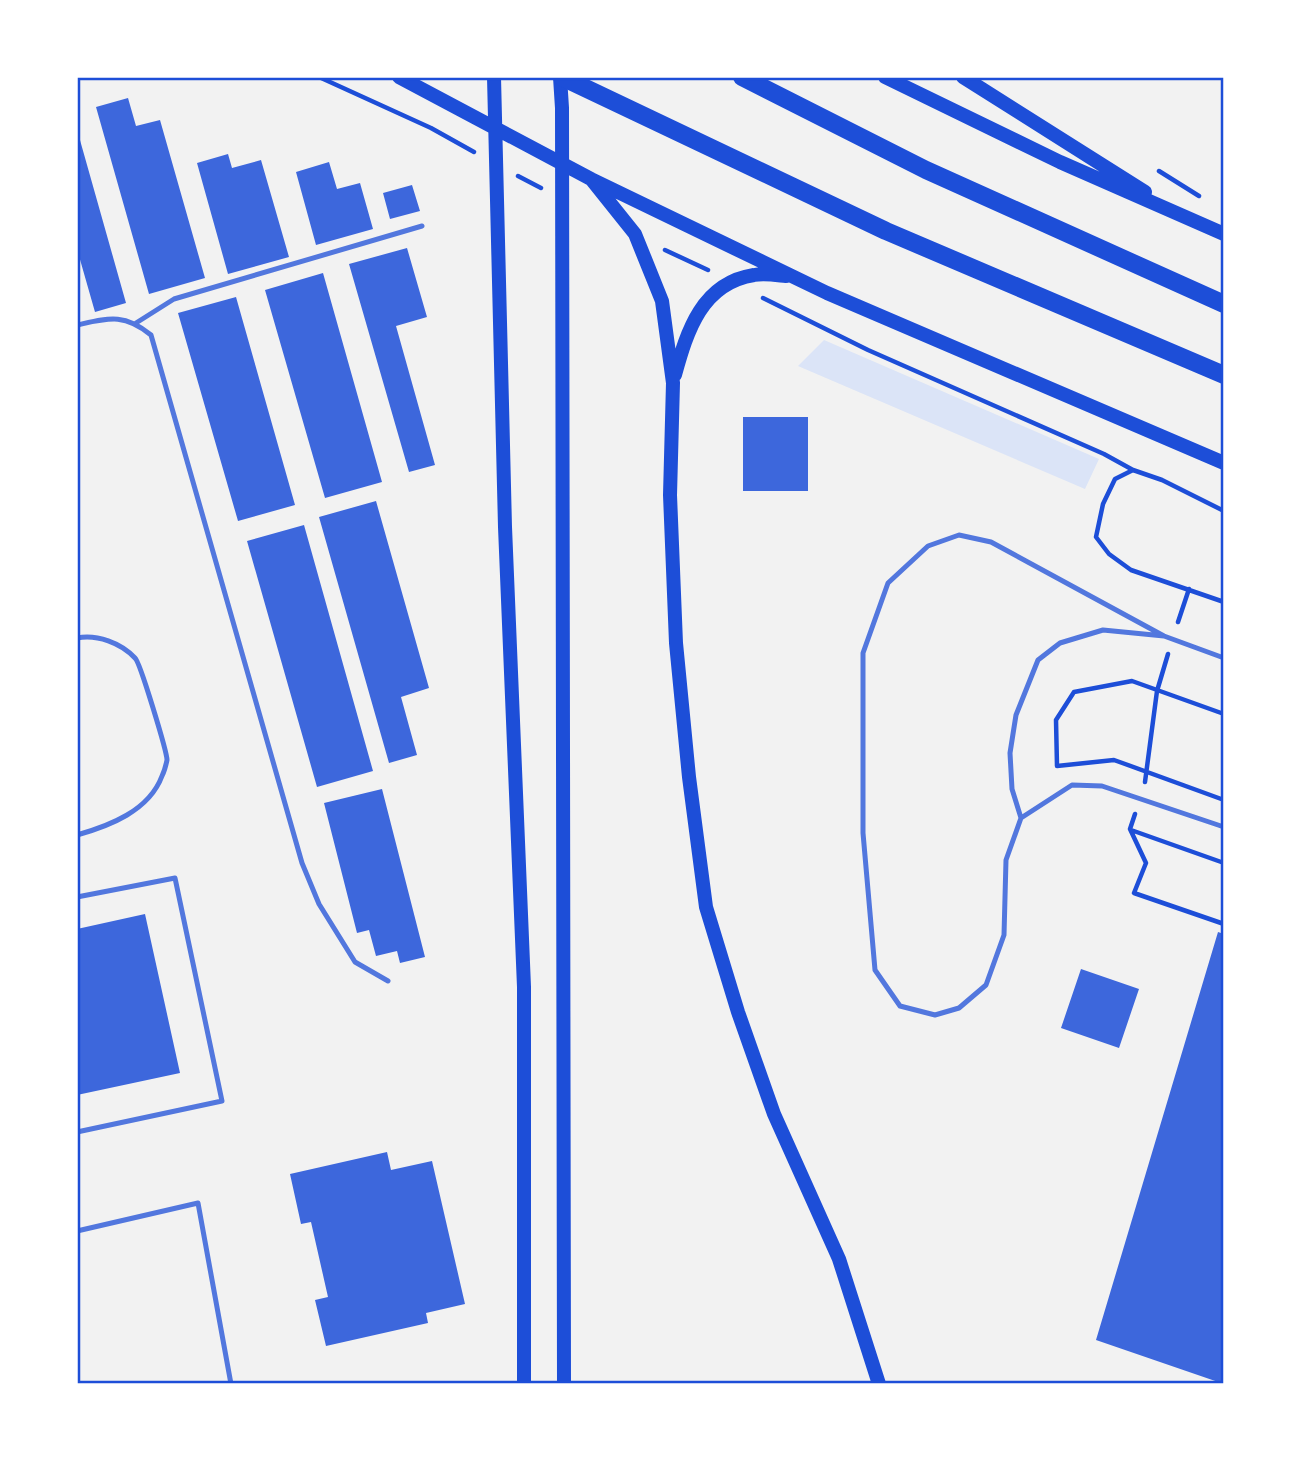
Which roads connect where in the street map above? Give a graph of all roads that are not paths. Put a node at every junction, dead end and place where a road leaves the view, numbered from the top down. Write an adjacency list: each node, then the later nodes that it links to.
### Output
1 (399, 77): 7 (main road)
2 (494, 77): 29 (main road)
3 (561, 77): 15 (main road); 30 (main road)
4 (742, 77): 12 (main road)
5 (885, 77): 8 (main road)
6 (963, 77): 8 (main road)
7 (591, 179): 11 (main road); 16 (main road)
8 (1187, 218): 10 (main road)
9 (422, 226): 13 (lane)
10 (1224, 234)
11 (792, 276): 16 (main road); 17 (main road)
12 (1224, 304)
13 (136, 323): 14 (lane); 25 (lane)
14 (77, 325)
15 (1224, 375)
16 (673, 383): 31 (main road)
17 (1224, 463)
18 (1164, 636): 20 (lane); 21 (lane); 21 (lane)
19 (77, 638): 23 (lane)
20 (1224, 658)
21 (1021, 818): 22 (lane)
22 (1224, 827)
23 (77, 835)
24 (77, 897): 26 (lane)
25 (388, 981)
26 (77, 1132)
27 (77, 1231): 28 (lane)
28 (231, 1384)
29 (524, 1384)
30 (564, 1384)
31 (878, 1384)

